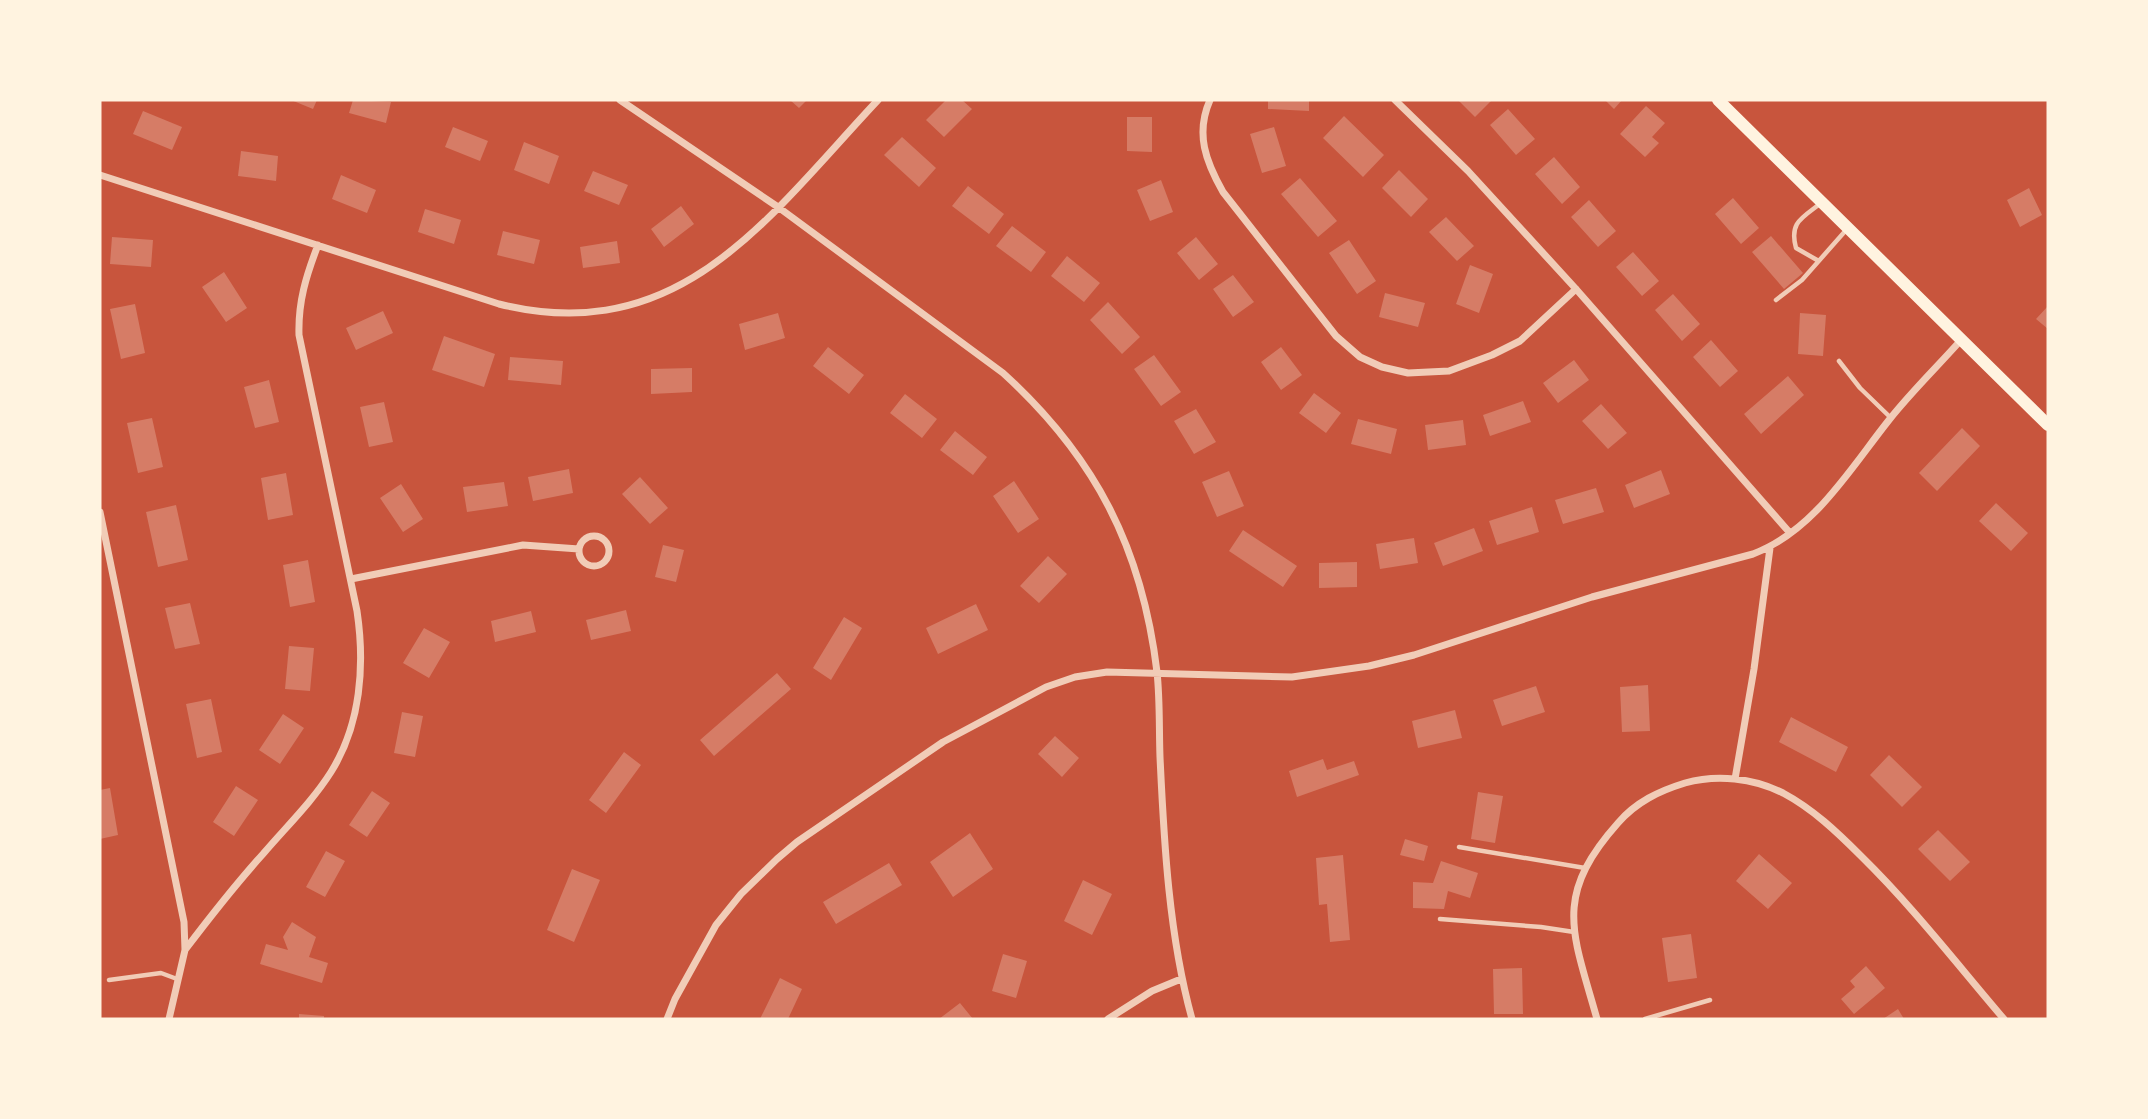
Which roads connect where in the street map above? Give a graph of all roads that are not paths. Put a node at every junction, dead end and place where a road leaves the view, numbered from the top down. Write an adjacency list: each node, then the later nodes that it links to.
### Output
1 (620, 100): 8 (street)
2 (878, 100): 8 (street)
3 (1210, 100): 12 (street)
4 (1395, 100): 12 (street)
5 (1718, 100): 7 (main road)
6 (100, 175): 10 (street)
7 (1821, 202): 9 (main road); 11 (lane)
8 (778, 207): 10 (street); 23 (street)
9 (1847, 228): 11 (lane); 14 (main road)
10 (318, 245): 22 (street)
11 (1817, 260): 13 (lane)
12 (1576, 289): 19 (street)
13 (1776, 300)
14 (1961, 340): 16 (street); 17 (main road)
15 (1839, 361): 16 (lane)
16 (1891, 418): 19 (street)
17 (2048, 425)
18 (100, 512): 29 (street)
19 (1790, 533): 20 (street)
20 (1770, 548): 23 (street); 24 (street)
21 (579, 549): 21 (street); 22 (street)
22 (351, 579): 29 (street)
23 (1157, 673): 31 (street); 36 (street)
24 (1735, 779): 26 (street); 34 (street)
25 (1459, 847): 26 (lane)
26 (1585, 868): 28 (street)
27 (1440, 919): 28 (lane)
28 (1574, 932): 39 (street)
29 (185, 950): 30 (street)
30 (177, 979): 32 (lane); 35 (street)
31 (1181, 979): 37 (street); 38 (street)
32 (109, 980)
33 (1710, 1000): 40 (lane)
34 (2000, 1018)
35 (169, 1019)
36 (667, 1019)
37 (1108, 1019)
38 (1192, 1019)
39 (1597, 1019)
40 (1645, 1019)

